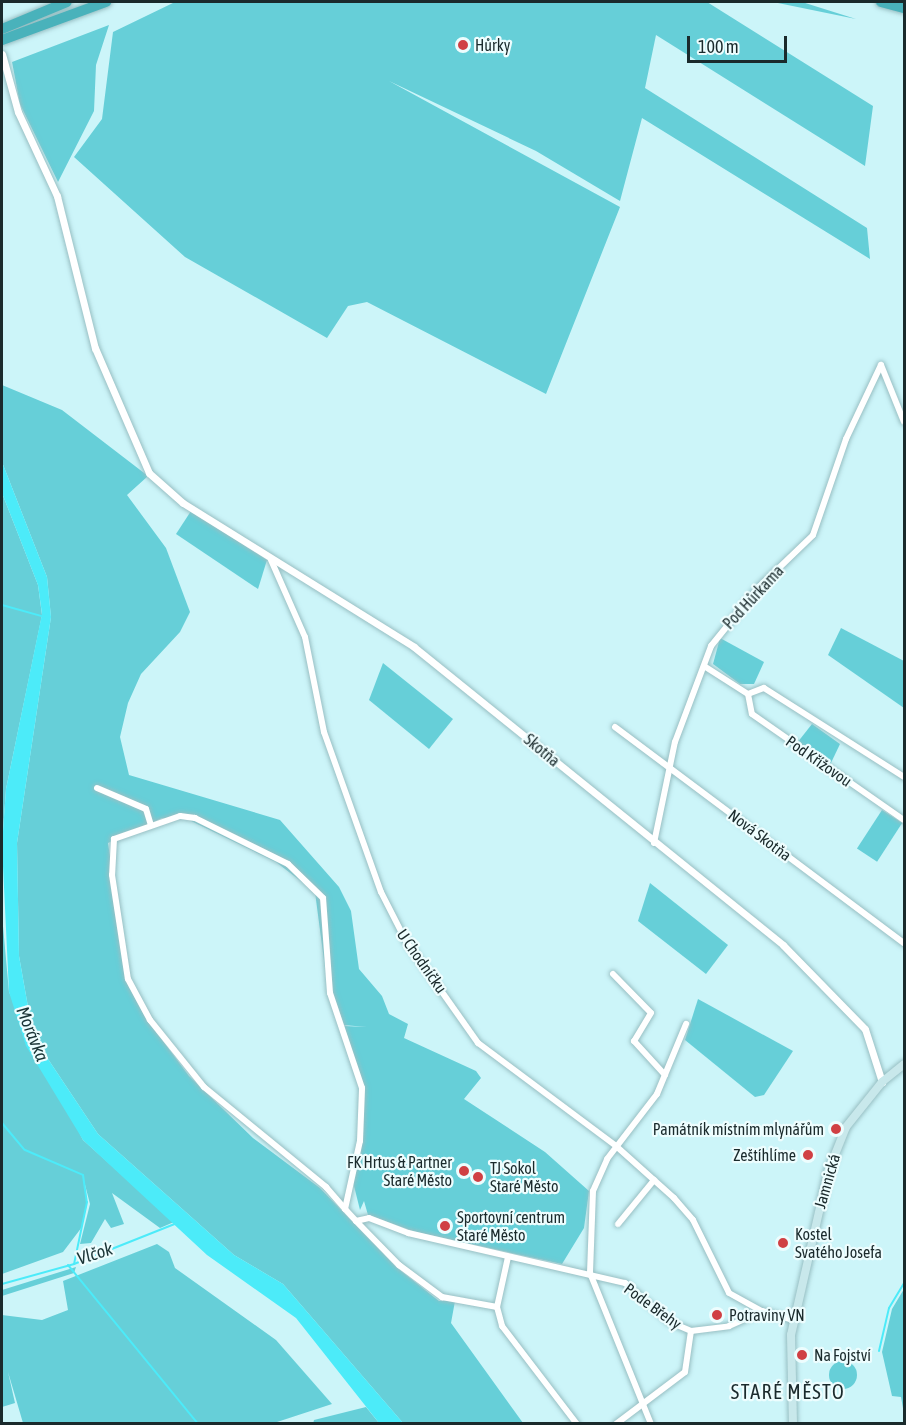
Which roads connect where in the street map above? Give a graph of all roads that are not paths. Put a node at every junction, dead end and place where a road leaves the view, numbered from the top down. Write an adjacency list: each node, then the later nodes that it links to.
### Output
1 (67, 2): 5 (highway)
2 (106, 2): 5 (highway)
3 (881, 2): 4 (highway)
4 (904, 8)
5 (8, 30): 6 (highway)
6 (2, 40)
7 (2, 54): 9 (street, Skotňa)
8 (904, 422): 10 (street, Pod Hůrkama)
9 (272, 560): 18 (street, Skotňa); 25 (street, U Chodníčku)
10 (704, 666): 11 (street); 13 (street, Pod Hůrkama)
11 (748, 694): 14 (street, Pod Křížovou); 16 (street, Pod Křížovou)
12 (615, 727): 13 (street, Nová Skotňa)
13 (669, 765): 18 (street, Pod Hůrkama); 19 (street, Nová Skotňa)
14 (904, 777)
15 (98, 788): 17 (street)
16 (904, 820)
17 (151, 825): 27 (street); 27 (street)
18 (654, 843): 24 (street, Skotňa)
19 (904, 943)
20 (612, 974): 23 (street)
21 (686, 1024): 23 (street)
22 (904, 1064): 24 (main road, Jamnická)
23 (665, 1075): 25 (street)
24 (882, 1082): 34 (main road, Jamnická)
25 (616, 1146): 26 (street, U Chodníčku); 31 (street)
26 (654, 1180): 29 (street); 33 (street, U Chodníčku)
27 (345, 1209): 28 (street)
28 (356, 1221): 30 (street, Pode Břehy); 32 (street)
29 (618, 1224)
30 (508, 1257): 31 (street, Pode Břehy); 32 (street)
31 (590, 1273): 35 (street, Pode Břehy); 36 (street, Pode Břehy)
32 (497, 1307): 37 (street)
33 (762, 1311): 34 (street); 35 (street)
34 (794, 1320): 40 (main road, Jamnická)
35 (691, 1332): 36 (street, Pode Břehy)
36 (639, 1405): 38 (street); 39 (street, Pode Břehy)
37 (577, 1424)
38 (616, 1424)
39 (651, 1424)
40 (793, 1424)

